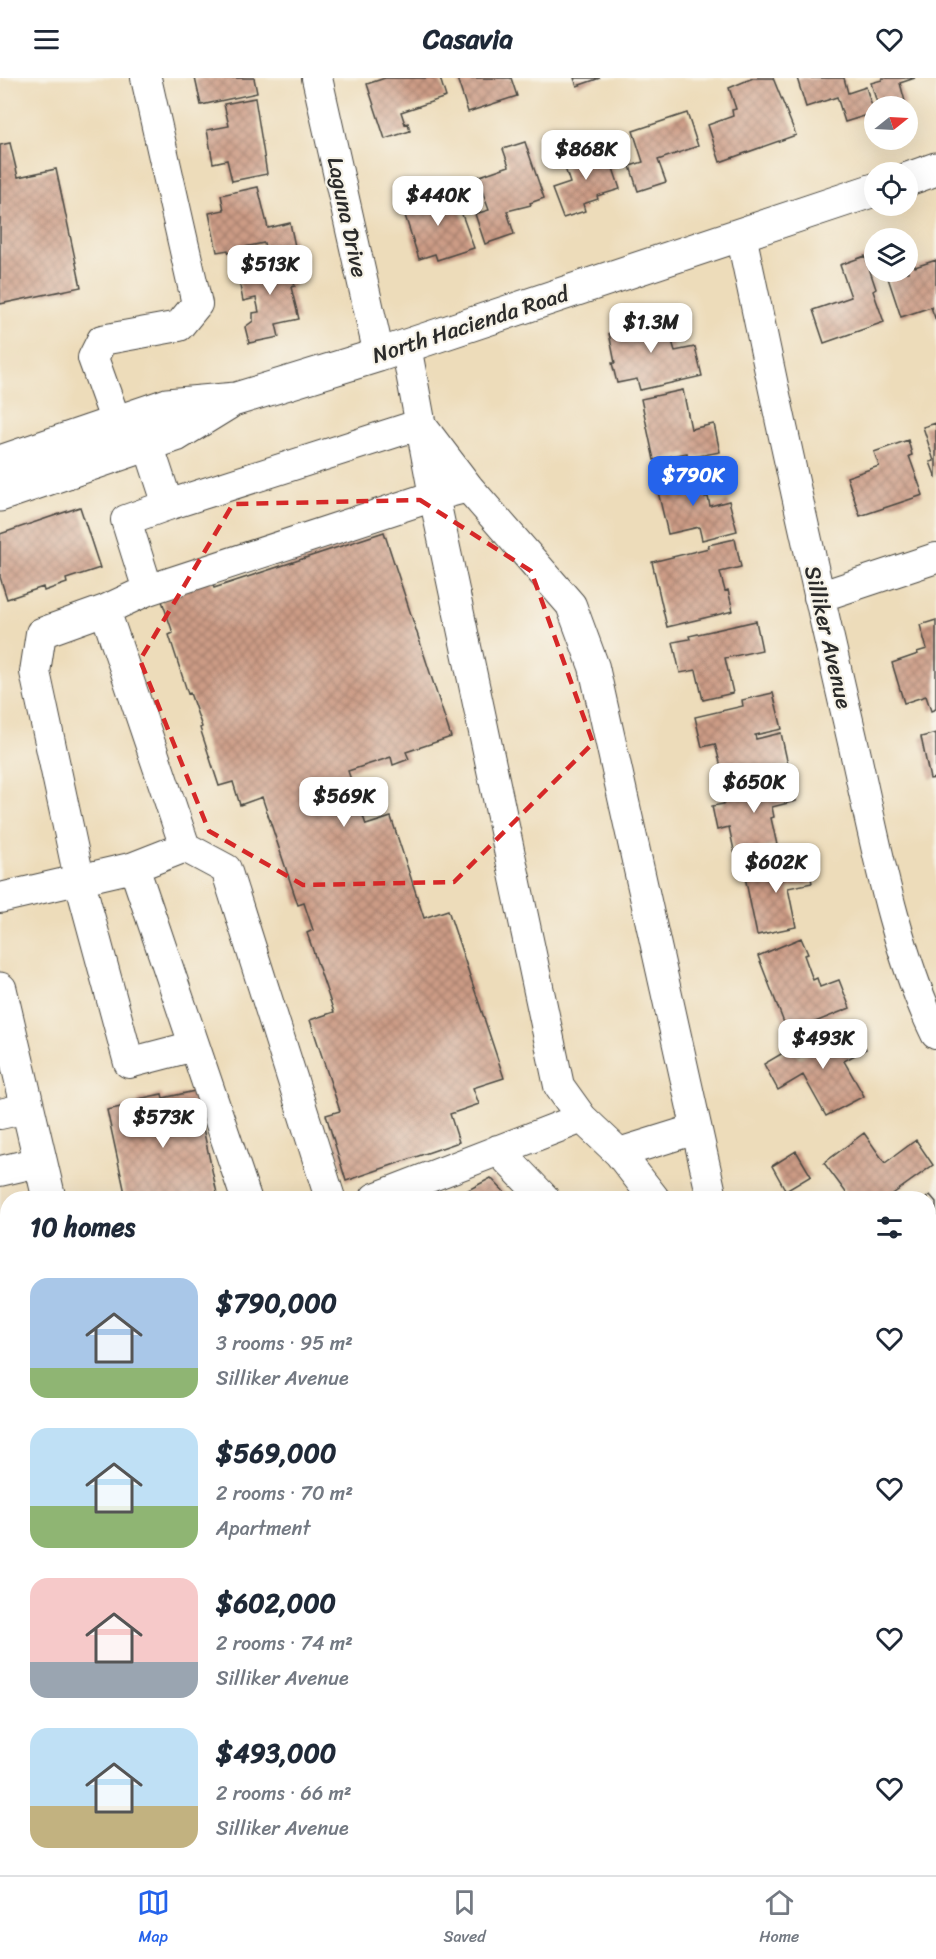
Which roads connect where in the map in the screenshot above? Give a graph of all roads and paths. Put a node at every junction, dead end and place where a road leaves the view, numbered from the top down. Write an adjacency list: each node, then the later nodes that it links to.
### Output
1 (146, 78): 9 (street)
2 (317, 78): 7 (street, Laguna Drive)
3 (936, 169): 4 (main road)
4 (918, 175)
5 (864, 193): 6 (main road, North Hacienda Road)
6 (741, 234): 7 (main road, North Hacienda Road); 19 (street, Silliker Avenue)
7 (392, 350): 8 (main road, North Hacienda Road); 10 (street, Laguna Drive)
8 (236, 399): 9 (main road, North Hacienda Road); 11 (main road, North Hacienda Road)
9 (116, 422): 12 (main road, North Hacienda Road)
10 (421, 424): 13 (street); 15 (street, Laguna Drive); 16 (street)
11 (148, 444): 14 (main road, North Hacienda Road); 16 (street)
12 (0, 462)
13 (468, 487): 15 (street); 30 (street)
14 (0, 495)
15 (434, 496): 18 (street); 29 (street, Laguna Drive)
16 (168, 505): 18 (street)
17 (936, 558): 19 (street)
18 (148, 590): 20 (street)
19 (819, 597): 26 (street, Silliker Avenue)
20 (105, 610): 21 (street); 23 (street)
21 (185, 847): 22 (street); 37 (street)
22 (134, 867): 23 (street); 27 (street)
23 (79, 878): 24 (street); 27 (street)
24 (0, 898)
25 (0, 989): 28 (main road)
26 (936, 1034)
27 (194, 1046): 36 (street)
28 (14, 1111): 33 (main road)
29 (582, 1118): 31 (street); 32 (street, Laguna Drive)
30 (696, 1129): 32 (street); 41 (street)
31 (498, 1150): 38 (street); 39 (street)
32 (619, 1153): 40 (street, Laguna Drive)
33 (39, 1162): 34 (street); 35 (main road)
34 (0, 1171)
35 (47, 1191)
36 (244, 1191)
37 (328, 1191)
38 (393, 1191)
39 (537, 1191)
40 (649, 1191)
41 (710, 1191)

